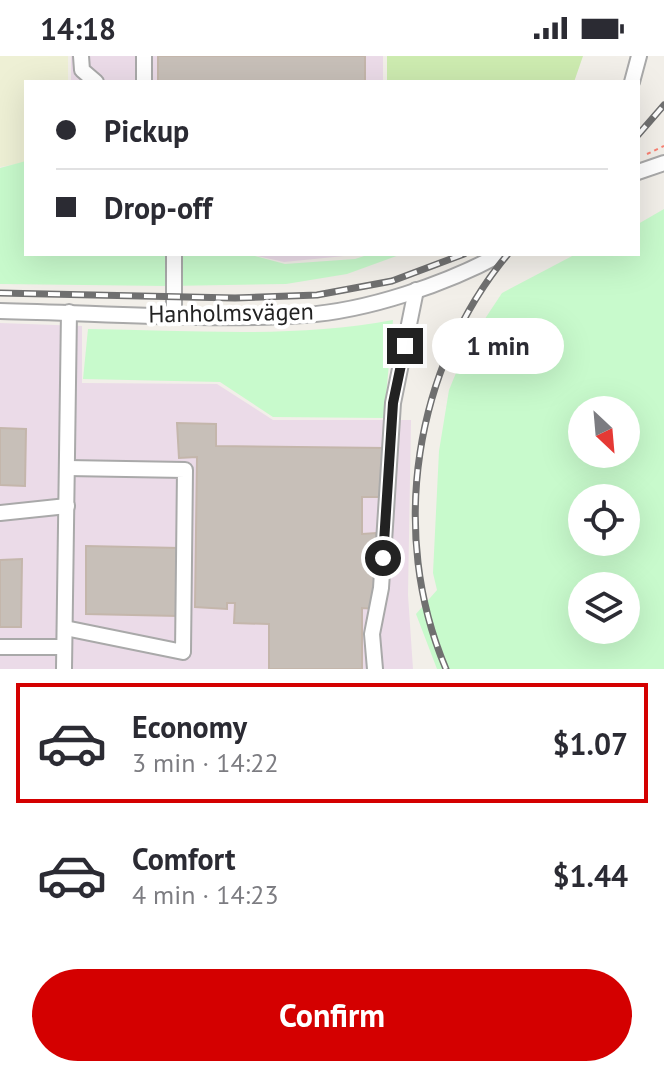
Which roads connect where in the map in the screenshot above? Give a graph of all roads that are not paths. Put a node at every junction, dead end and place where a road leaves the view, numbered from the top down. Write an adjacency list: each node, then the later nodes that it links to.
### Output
1 (81, 56): 4 (street)
2 (144, 56): 5 (street)
3 (639, 56): 6 (street)
4 (94, 80)
5 (144, 80)
6 (633, 80)
7 (664, 163): 8 (street)
8 (640, 171)
9 (174, 256): 14 (street)
10 (496, 256): 11 (street, Hanholmsvägen)
11 (416, 290): 14 (street, Hanholmsvägen); 22 (street)
12 (0, 311): 13 (street, Hanholmsvägen)
13 (69, 312): 14 (street, Hanholmsvägen); 15 (street)
14 (174, 315)
15 (67, 468): 16 (street); 18 (street)
16 (67, 506): 17 (street); 18 (street)
17 (0, 513)
18 (65, 628): 20 (street)
19 (0, 647): 20 (street)
20 (64, 647): 21 (street)
21 (64, 669)
22 (375, 669)

